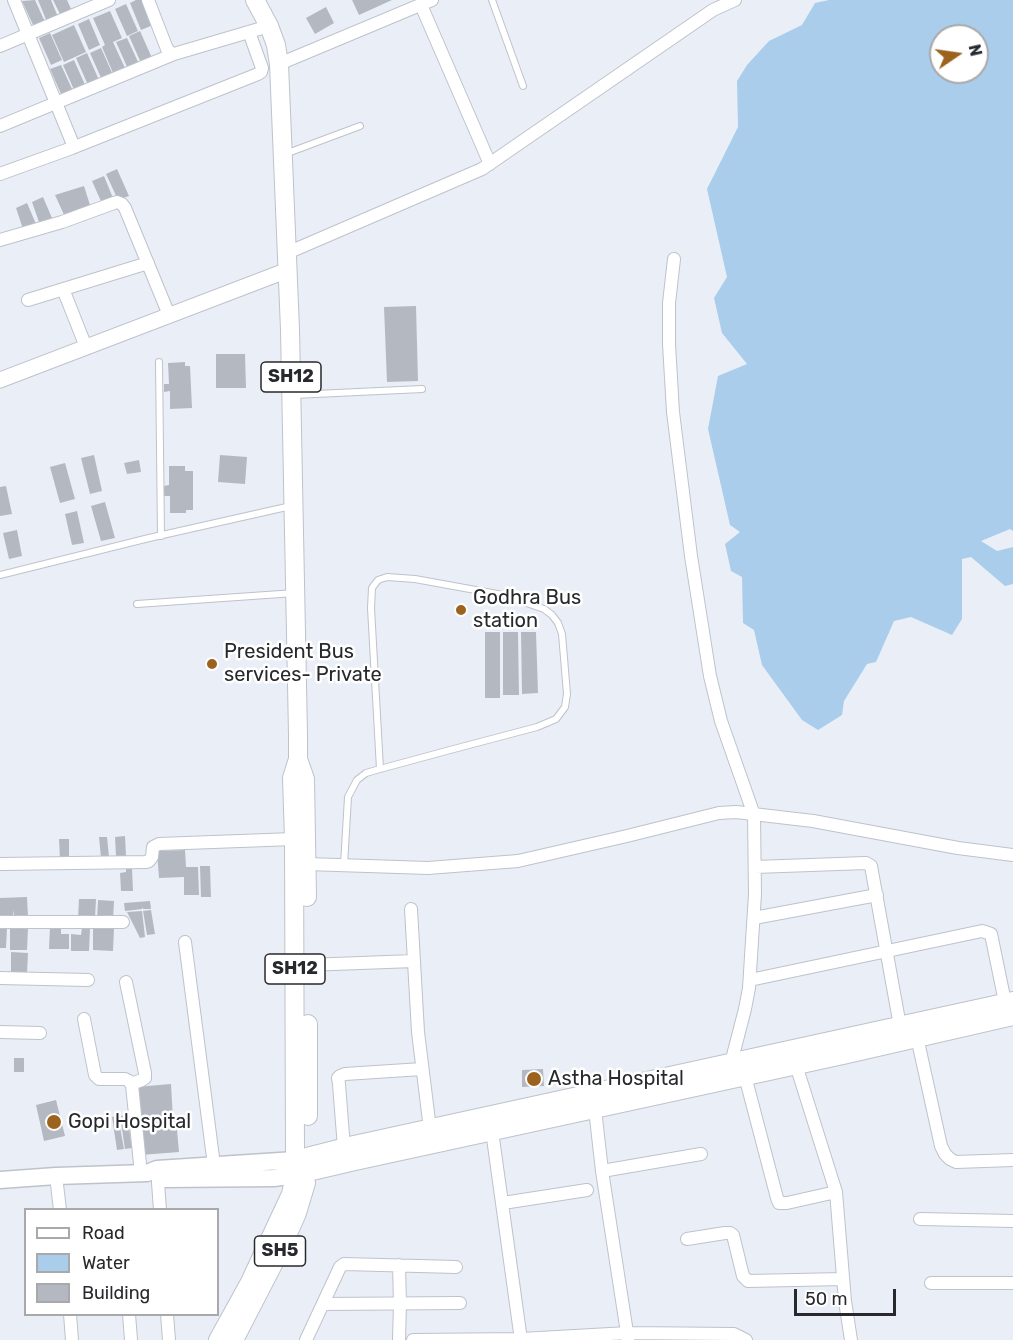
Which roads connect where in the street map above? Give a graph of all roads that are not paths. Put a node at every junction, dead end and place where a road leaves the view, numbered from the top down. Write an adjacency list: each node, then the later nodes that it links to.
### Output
1 (14, 0): 10 (street)
2 (109, 0): 10 (street)
3 (148, 0): 12 (street)
4 (255, 0): 8 (main road, SH12)
5 (492, 0): 14 (lane)
6 (735, 0): 20 (street)
7 (426, 2): 13 (street); 20 (street)
8 (269, 26): 9 (street); 13 (main road, SH12)
9 (249, 32): 12 (street); 18 (street)
10 (28, 34): 11 (street); 15 (street)
11 (0, 46)
12 (174, 54): 15 (street)
13 (279, 64): 19 (main road, SH12)
14 (523, 86)
15 (56, 102): 16 (street); 18 (street)
16 (0, 126)
17 (360, 126): 19 (lane)
18 (74, 147): 21 (street)
19 (283, 155): 24 (main road, SH12)
20 (490, 164): 24 (street)
21 (0, 174)
22 (0, 240): 25 (street)
23 (674, 259): 41 (street)
24 (287, 261): 28 (street); 33 (main road, SH12)
25 (148, 263): 26 (street); 28 (street)
26 (63, 289): 27 (street); 29 (street)
27 (28, 300)
28 (169, 315): 29 (street)
29 (86, 347): 31 (street)
30 (159, 362): 35 (lane)
31 (0, 380)
32 (423, 389): 33 (lane)
33 (291, 395): 34 (main road, SH12)
34 (294, 506): 35 (lane); 37 (main road, SH12)
35 (161, 536): 36 (lane)
36 (0, 574)
37 (295, 593): 38 (lane); 39 (main road, SH12)
38 (137, 603)
39 (298, 759): 42 (main road, SH12); 45 (main road, SH12)
40 (380, 769): 40 (lane); 46 (lane)
41 (754, 814): 43 (street); 46 (street); 47 (street)
42 (294, 839): 44 (street); 79 (main road, SH12)
43 (1013, 855)
44 (0, 864)
45 (307, 864): 46 (street); 56 (main road, SH12)
46 (344, 865)
47 (755, 867): 48 (street); 50 (street)
48 (877, 896): 50 (street); 54 (street)
49 (411, 909): 55 (street)
50 (754, 918): 59 (street)
51 (0, 922): 52 (street)
52 (123, 922)
53 (185, 942): 78 (street)
54 (887, 951): 59 (street); 61 (street); 63 (street)
55 (414, 961): 56 (street); 69 (street)
56 (307, 965): 79 (main road, SH12)
57 (0, 978): 58 (street)
58 (88, 980)
59 (750, 980): 67 (street)
60 (126, 982): 71 (street)
61 (1010, 1006): 63 (main road); 66 (main road)
62 (84, 1019): 71 (street)
63 (900, 1026): 67 (main road)
64 (0, 1032): 65 (street)
65 (40, 1033)
66 (917, 1037): 68 (main road); 77 (street)
67 (730, 1063): 73 (main road)
68 (796, 1065): 70 (main road); 85 (street)
69 (422, 1069): 73 (street); 75 (street)
70 (745, 1076): 72 (main road); 85 (street)
71 (131, 1084): 81 (street)
72 (595, 1108): 74 (main road); 80 (street)
73 (429, 1129): 75 (main road)
74 (492, 1131): 79 (main road); 86 (street)
75 (344, 1148): 79 (main road)
76 (701, 1154): 80 (street)
77 (1013, 1160)
78 (214, 1165): 79 (main road); 81 (main road)
79 (301, 1166): 81 (main road); 108 (main road, SH5); 109 (main road, SH5)
80 (602, 1171): 103 (street)
81 (151, 1174): 82 (main road); 88 (street)
82 (56, 1176): 83 (main road); 87 (street)
83 (0, 1180)
84 (587, 1190): 86 (street)
85 (836, 1192): 94 (street)
86 (503, 1203): 104 (street)
87 (60, 1208)
88 (160, 1208)
89 (920, 1219): 90 (street)
90 (1013, 1221)
91 (687, 1239): 94 (street)
92 (399, 1265): 93 (street); 98 (street); 99 (street)
93 (456, 1267)
94 (843, 1279): 114 (street)
95 (931, 1283): 96 (street)
96 (1013, 1283)
97 (460, 1303): 99 (street)
98 (323, 1304): 99 (street); 110 (street)
99 (400, 1304): 111 (street)
100 (70, 1316): 105 (street)
101 (129, 1316): 106 (street)
102 (167, 1316): 107 (street)
103 (628, 1337): 104 (street); 113 (street)
104 (521, 1339): 112 (street)
105 (72, 1340)
106 (131, 1340)
107 (169, 1340)
108 (218, 1340)
109 (234, 1340)
110 (306, 1340)
111 (399, 1340)
112 (413, 1340)
113 (746, 1340)
114 (851, 1340)

